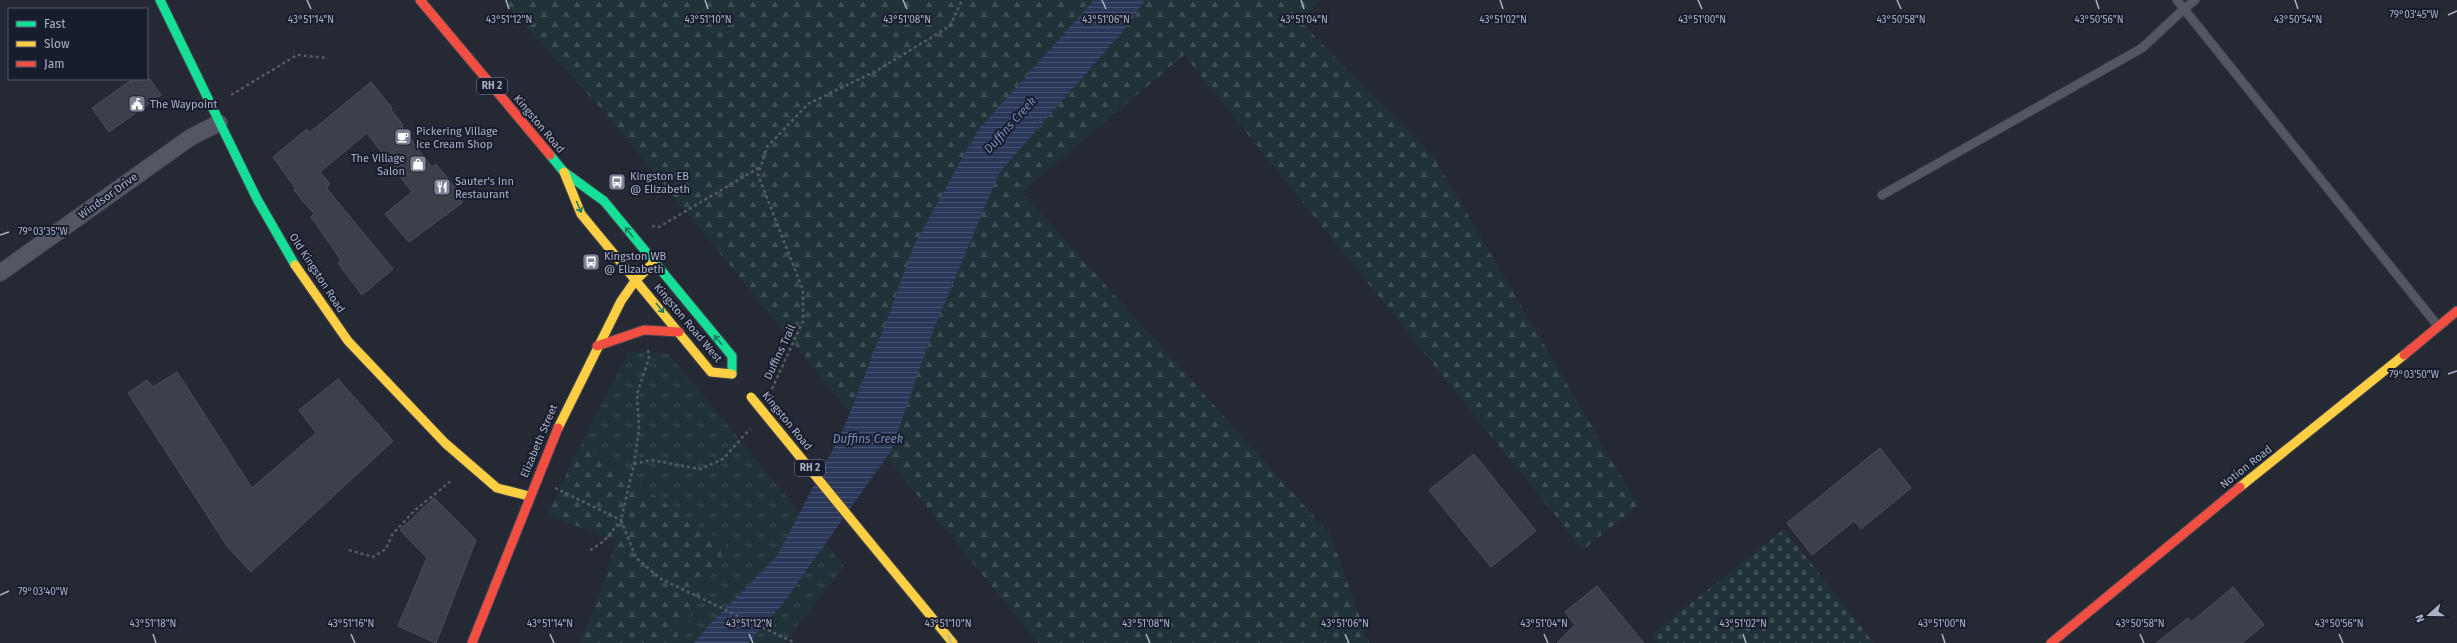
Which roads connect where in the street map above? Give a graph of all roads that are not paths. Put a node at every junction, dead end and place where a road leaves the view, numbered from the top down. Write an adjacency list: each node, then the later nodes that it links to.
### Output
1 (160, 0): 6 (street, Old Kingston Road)
2 (420, 0): 7 (street, Kingston Road / RH 2)
3 (2178, 0): 5 (lane)
4 (2195, 0): 5 (lane)
5 (2184, 9): 8 (lane); 13 (lane)
6 (219, 123): 10 (street, Windsor Drive); 17 (street, Old Kingston Road)
7 (564, 172): 9 (street, Kingston Road West / RH 2, one-way to 7); 11 (street, Kingston Road West / RH 2, one-way to 11)
8 (1882, 196)
9 (653, 263): 11 (street, Elizabeth Street); 14 (street, Kingston Road West / RH 2, one-way to 9)
10 (0, 273)
11 (635, 278): 14 (street, Kingston Road West / RH 2, one-way to 14); 15 (street, Elizabeth Street)
12 (2457, 311): 13 (street, Notion Road)
13 (2438, 327): 20 (street, Notion Road)
14 (679, 332): 15 (street)
15 (598, 346): 17 (street, Elizabeth Street)
16 (746, 391): 19 (street, Kingston Road / RH 2, bridge)
17 (529, 496): 18 (street, Elizabeth Street)
18 (472, 643)
19 (953, 643)
20 (2051, 643)

